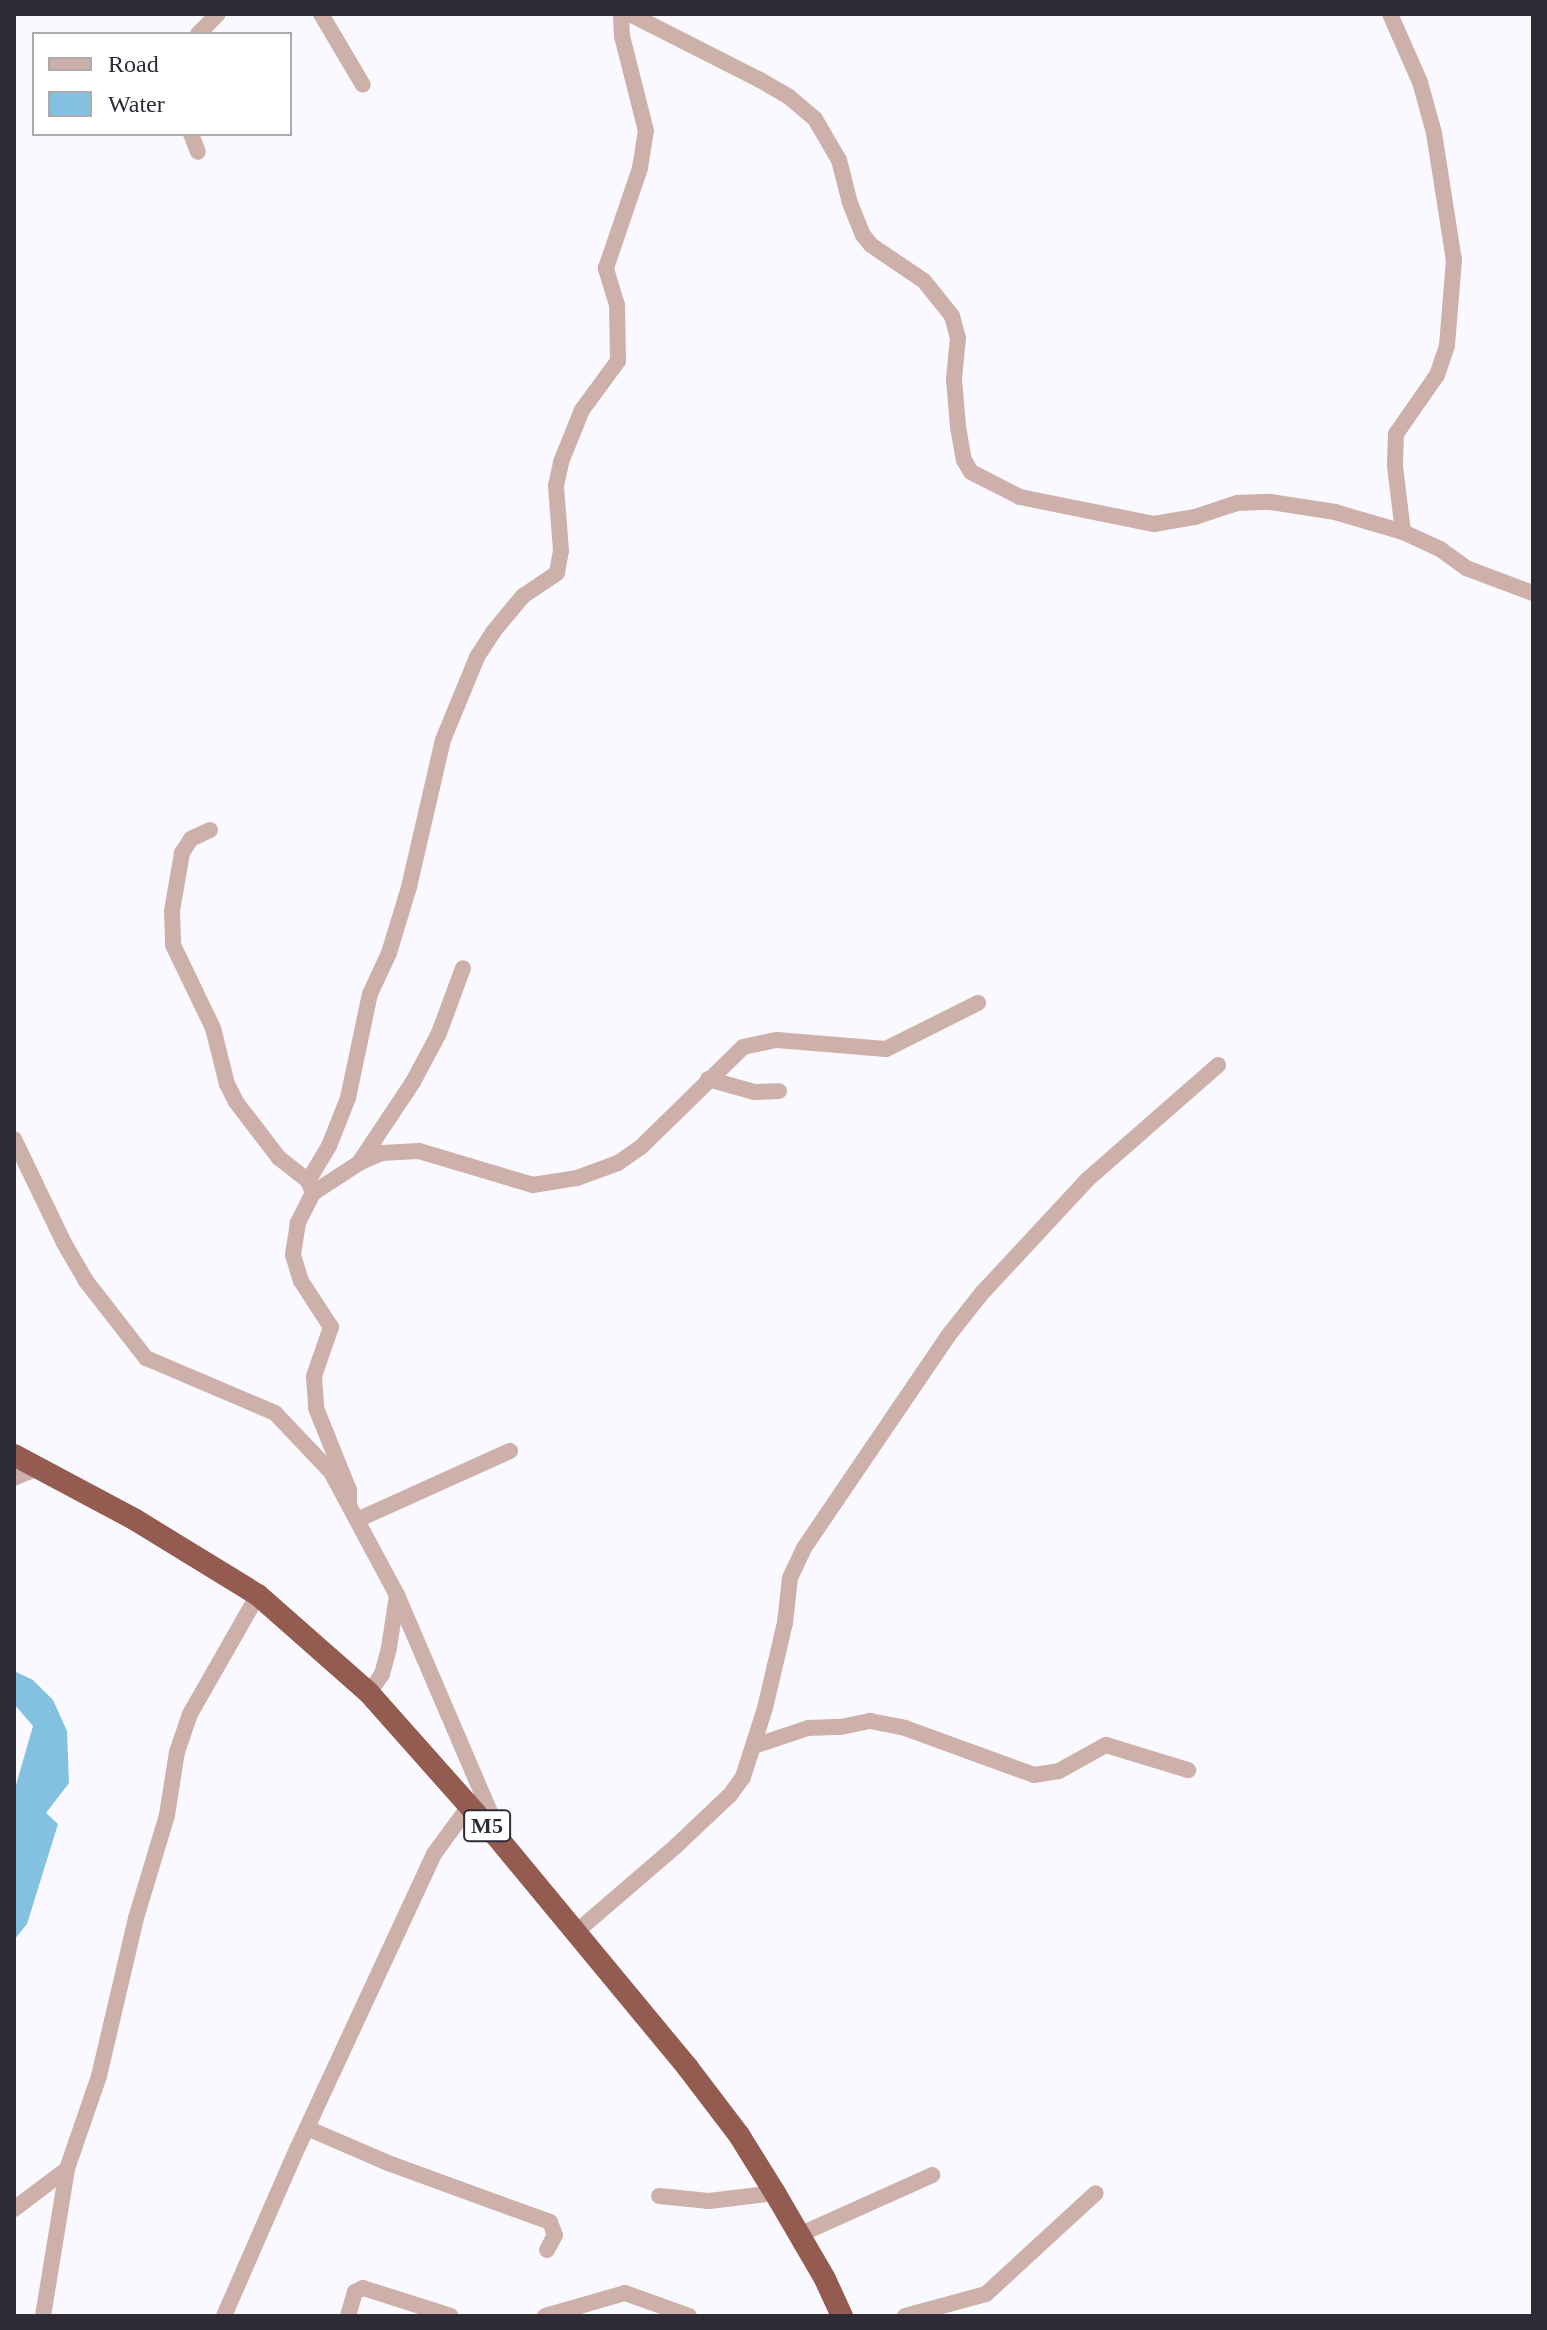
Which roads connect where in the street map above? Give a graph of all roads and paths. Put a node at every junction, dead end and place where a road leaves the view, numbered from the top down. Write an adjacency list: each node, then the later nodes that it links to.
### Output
1 (218, 14): 6 (street)
2 (321, 14): 7 (street)
3 (621, 14): 20 (street)
4 (630, 14): 10 (street)
5 (1390, 14): 10 (street)
6 (200, 32)
7 (363, 85)
8 (192, 136): 9 (street)
9 (198, 152)
10 (1403, 532): 11 (street)
11 (1533, 593)
12 (210, 830): 20 (street)
13 (463, 968): 19 (street)
14 (978, 1003): 16 (street)
15 (1218, 1065): 30 (street)
16 (708, 1079): 17 (street); 19 (street)
17 (779, 1091)
18 (14, 1139): 25 (street)
19 (359, 1163): 20 (street)
20 (310, 1187): 25 (street)
21 (510, 1451): 26 (street)
22 (14, 1455): 23 (highway, M5)
23 (40, 1467): 24 (street); 27 (highway, M5)
24 (14, 1478)
25 (349, 1503): 26 (street)
26 (357, 1520): 28 (street)
27 (258, 1595): 29 (highway, M5); 36 (street)
28 (397, 1595): 29 (street); 33 (street)
29 (369, 1693): 32 (highway, M5)
30 (754, 1746): 31 (street); 34 (street)
31 (1188, 1770)
32 (470, 1805): 33 (highway, M5); 35 (street)
33 (502, 1843): 34 (highway, M5)
34 (575, 1933): 38 (highway, M5)
35 (307, 2128): 43 (street); 45 (street)
36 (67, 2169): 41 (street); 44 (street)
37 (932, 2175): 42 (street)
38 (775, 2193): 40 (street); 42 (highway, M5)
39 (1096, 2193): 51 (street)
40 (659, 2196)
41 (14, 2209)
42 (801, 2234): 50 (highway, M5)
43 (547, 2250)
44 (43, 2316)
45 (224, 2316)
46 (348, 2316): 47 (street)
47 (451, 2316)
48 (545, 2316): 49 (street)
49 (689, 2316)
50 (842, 2316)
51 (905, 2316)

